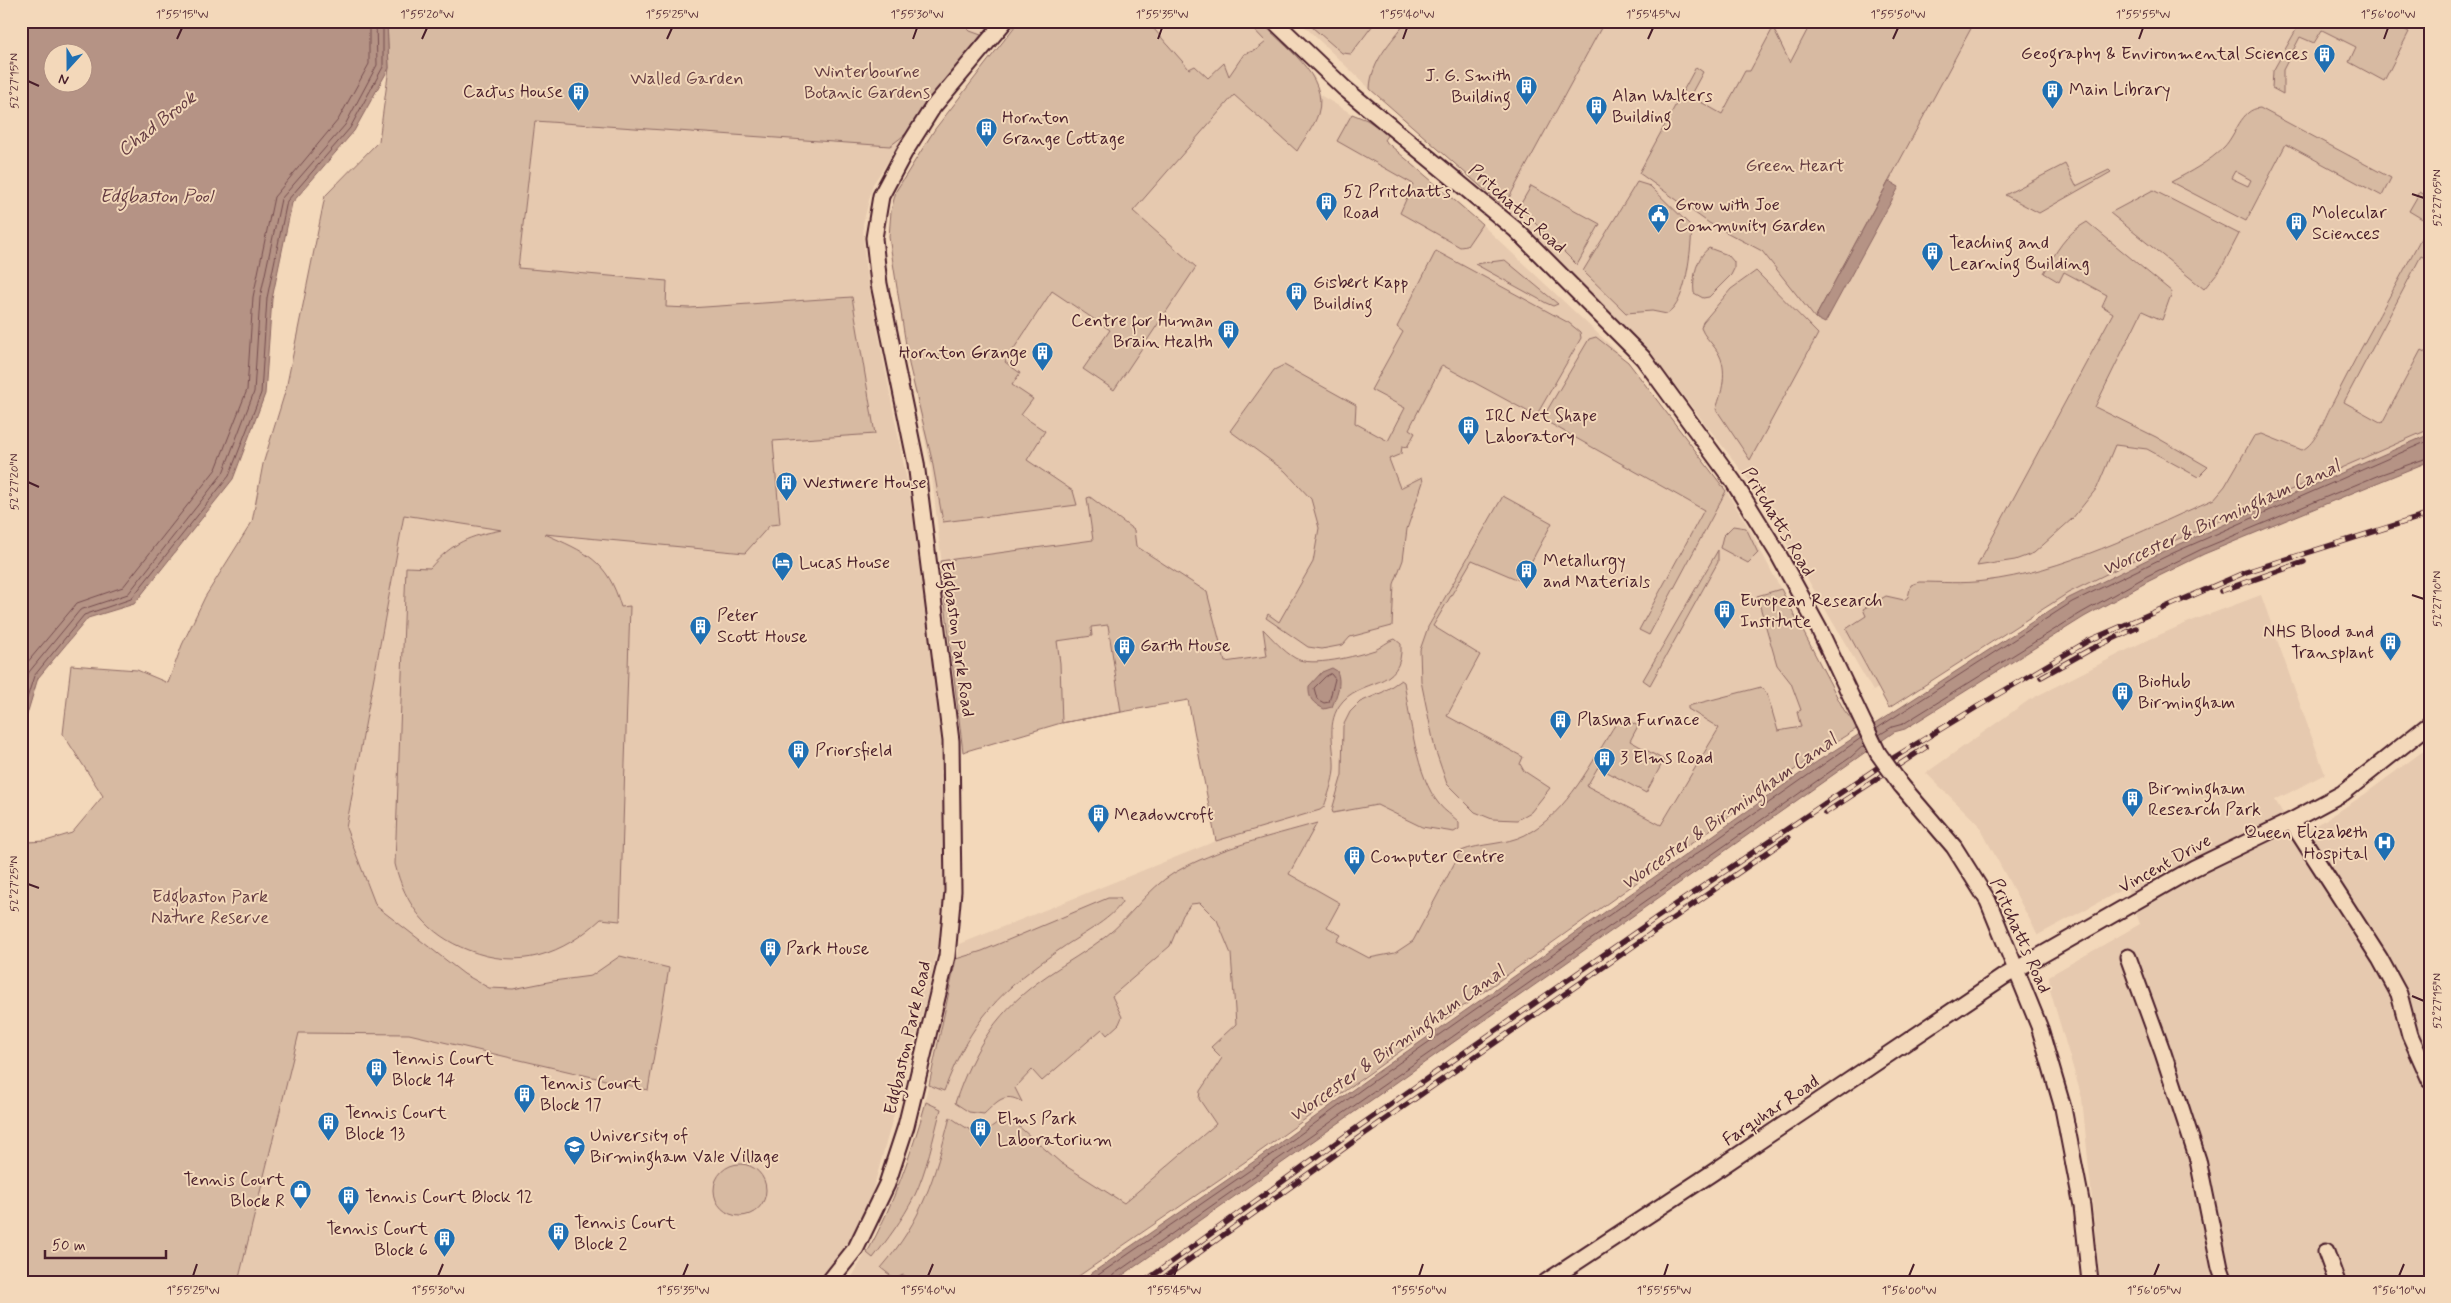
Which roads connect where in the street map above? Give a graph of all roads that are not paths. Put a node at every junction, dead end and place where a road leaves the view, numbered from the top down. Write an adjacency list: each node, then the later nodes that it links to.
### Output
1 (1006, 21): 9 (street, Edgbaston Park Road)
2 (1274, 21): 6 (street, Pritchatts Road, bridge)
3 (2430, 724): 4 (street, Vincent Drive)
4 (2291, 821): 6 (street, Vincent Drive); 7 (street)
5 (2128, 957): 12 (street)
6 (2017, 970): 10 (street, Farquhar Road); 11 (street, Pritchatts Road)
7 (2430, 1080)
8 (2326, 1252): 13 (street)
9 (829, 1282)
10 (1546, 1282)
11 (2090, 1282)
12 (2225, 1282)
13 (2338, 1282)

